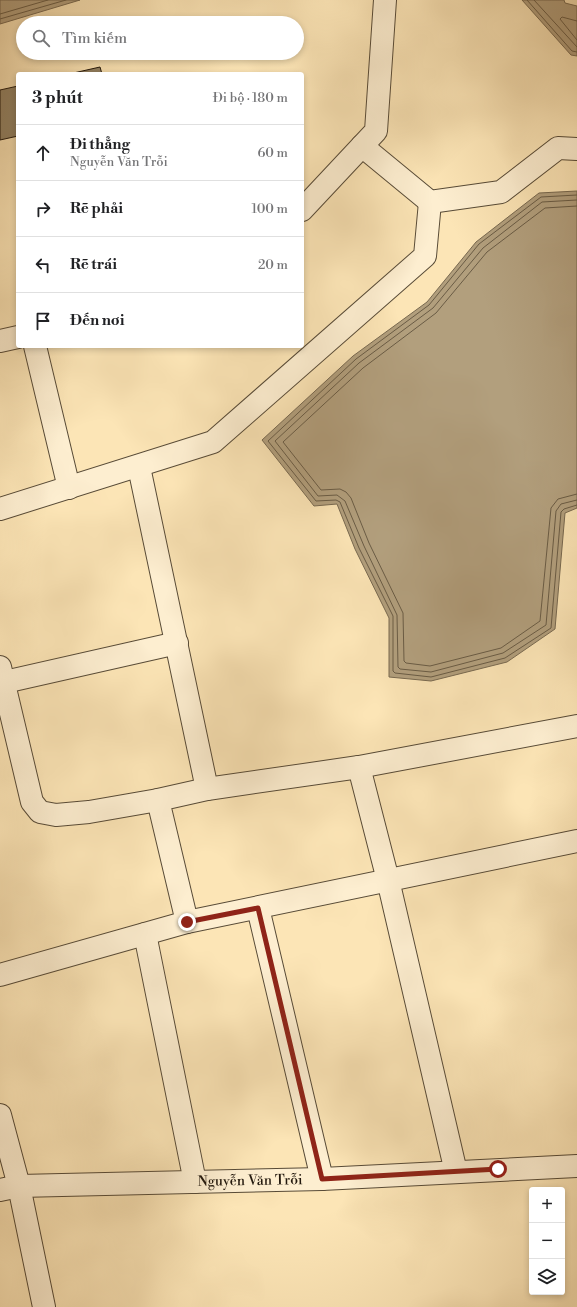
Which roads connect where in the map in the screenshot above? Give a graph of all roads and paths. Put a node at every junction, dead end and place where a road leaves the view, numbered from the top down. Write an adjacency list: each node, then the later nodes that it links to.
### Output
1 (385, 0): 2 (street)
2 (362, 146): 4 (street); 5 (street)
3 (577, 149): 4 (street)
4 (430, 202): 9 (street)
5 (304, 208)
6 (16, 337): 7 (street)
7 (0, 341)
8 (35, 348): 10 (street)
9 (139, 467): 10 (street); 12 (street)
10 (69, 488): 11 (street)
11 (0, 509)
12 (177, 643): 13 (street); 16 (street)
13 (1, 678): 17 (street)
14 (577, 726): 15 (street)
15 (359, 768): 16 (street); 19 (street)
16 (207, 789): 17 (street)
17 (158, 800): 21 (street)
18 (577, 841): 19 (street)
19 (388, 880): 20 (street); 26 (street)
20 (258, 908): 21 (street); 27 (street)
21 (187, 922): 22 (street)
22 (145, 934): 23 (street); 28 (street)
23 (0, 975)
24 (0, 1115): 29 (street)
25 (577, 1166): 26 (street, Nguyễn Văn Trỗi)
26 (456, 1172): 27 (street, Nguyễn Văn Trỗi)
27 (322, 1179): 28 (street, Nguyễn Văn Trỗi)
28 (195, 1182): 29 (street, Nguyễn Văn Trỗi)
29 (9, 1188): 30 (street)
30 (44, 1307)

